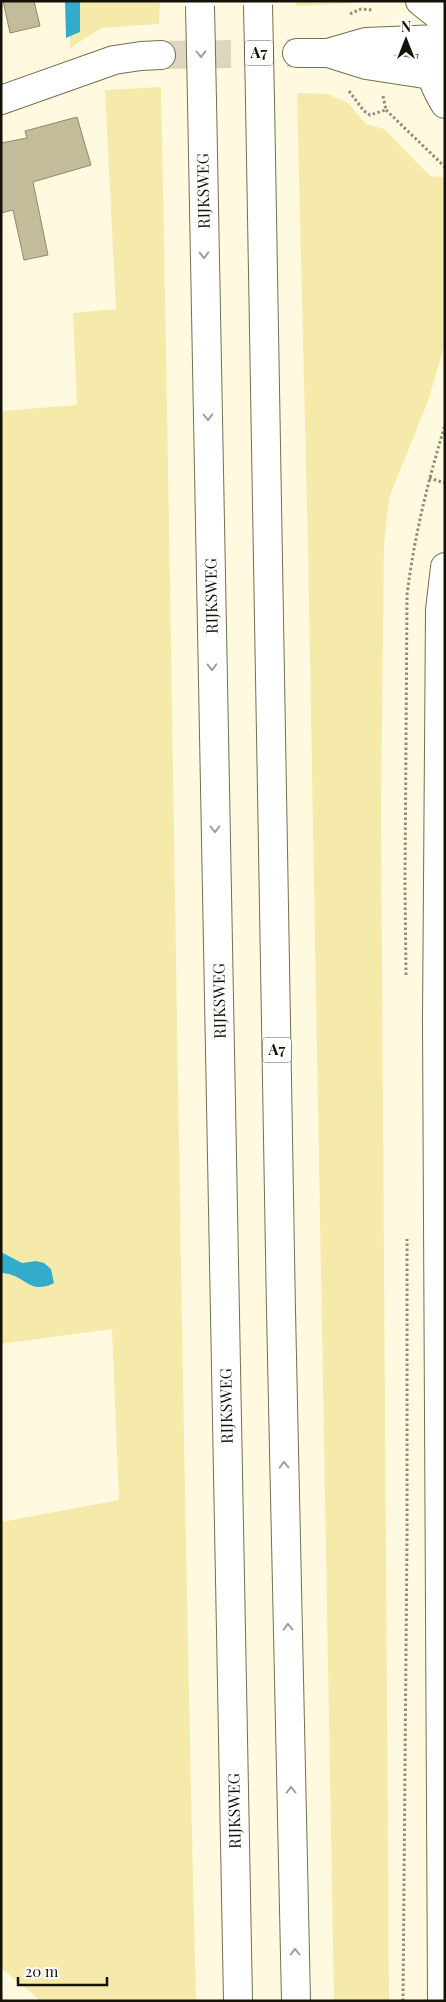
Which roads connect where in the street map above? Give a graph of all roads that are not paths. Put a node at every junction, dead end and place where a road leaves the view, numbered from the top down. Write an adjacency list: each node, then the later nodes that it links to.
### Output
1 (420, 1): 4 (main road)
2 (258, 3): 13 (main road, A7, one-way to 2, bridge)
3 (200, 4): 12 (main road, RIJKSWEG, one-way to 12, bridge)
4 (443, 30): 6 (main road); 8 (main road)
5 (297, 53): 6 (main road)
6 (328, 53): 8 (main road)
7 (161, 55): 9 (main road)
8 (431, 75): 10 (main road)
9 (1, 100)
10 (445, 104)
11 (445, 566): 14 (main road)
12 (238, 2001)
13 (296, 2001)
14 (442, 2001)

